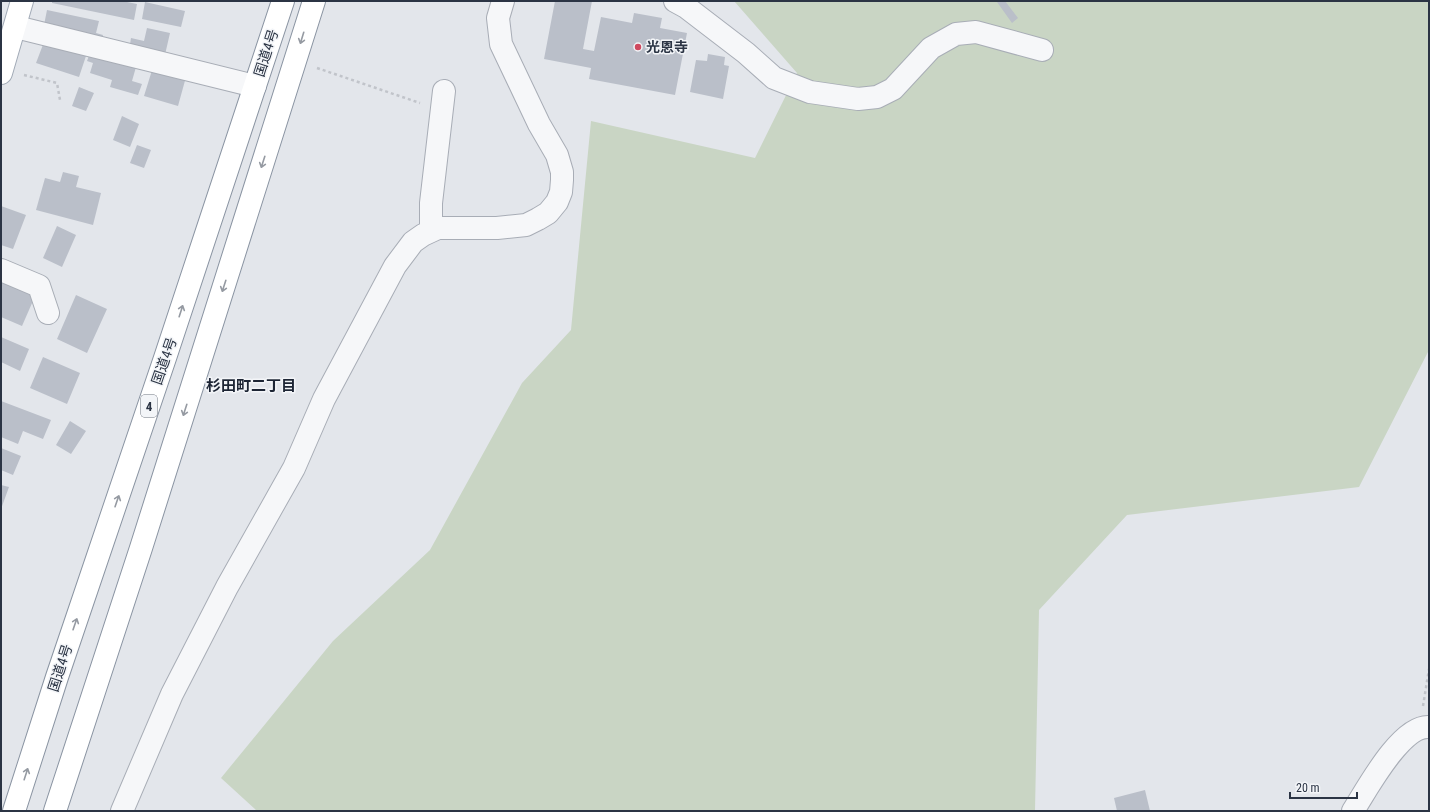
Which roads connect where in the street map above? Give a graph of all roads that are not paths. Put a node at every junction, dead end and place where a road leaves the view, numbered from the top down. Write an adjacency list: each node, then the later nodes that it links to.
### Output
1 (22, 1): 6 (main road)
2 (283, 1): 9 (main road, 国道4号 / 4)
3 (314, 1): 16 (main road, one-way to 16)
4 (502, 1): 11 (street)
5 (675, 1): 7 (street)
6 (16, 27): 8 (main road); 9 (street)
7 (1042, 50)
8 (2, 71)
9 (255, 86): 15 (main road, 国道4号 / 4, one-way to 9)
10 (443, 101): 11 (street)
11 (431, 231): 17 (street)
12 (1, 270): 13 (street)
13 (48, 313)
14 (1426, 726): 18 (street)
15 (14, 811)
16 (55, 811)
17 (122, 811)
18 (1353, 811)

